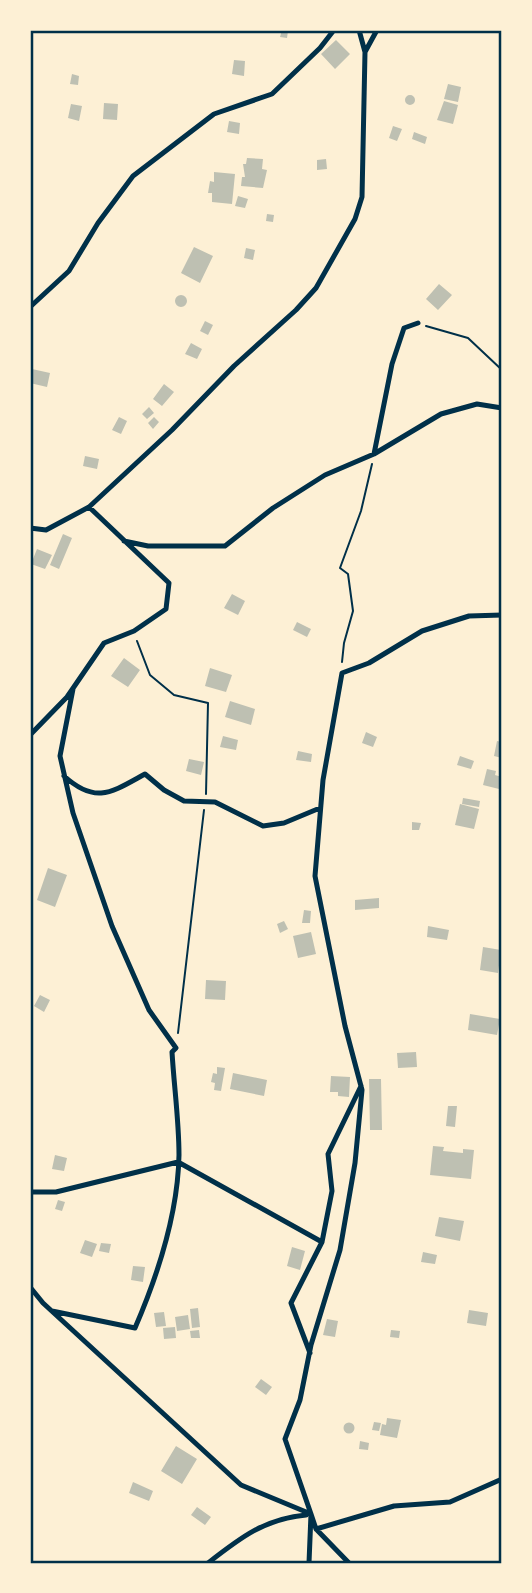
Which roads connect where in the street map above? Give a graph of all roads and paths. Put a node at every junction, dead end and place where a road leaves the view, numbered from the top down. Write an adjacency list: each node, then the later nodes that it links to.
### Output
1 (334, 30): 5 (street)
2 (359, 30): 4 (street)
3 (377, 30): 4 (street)
4 (365, 52): 10 (street)
5 (30, 307)
6 (418, 323): 7 (path); 9 (street)
7 (502, 370)
8 (502, 408): 9 (street)
9 (374, 454): 12 (street); 15 (path)
10 (89, 507): 11 (street); 12 (street)
11 (30, 528)
12 (124, 541): 14 (street)
13 (502, 615): 15 (street)
14 (134, 631): 16 (street); 19 (path)
15 (342, 673): 20 (street)
16 (73, 689): 17 (street); 18 (street)
17 (30, 734)
18 (64, 776): 19 (street); 21 (street)
19 (205, 802): 20 (street); 21 (path)
20 (320, 808): 22 (street)
21 (176, 1048): 23 (street)
22 (361, 1086): 25 (street); 28 (street)
23 (178, 1162): 24 (street); 25 (street); 27 (street)
24 (30, 1192)
25 (322, 1242): 28 (street)
26 (30, 1287): 27 (street)
27 (52, 1311): 30 (street)
28 (310, 1353): 30 (street)
29 (502, 1479): 31 (street)
30 (311, 1514): 31 (street); 32 (street); 33 (street)
31 (316, 1529): 34 (street)
32 (208, 1563)
33 (309, 1563)
34 (349, 1563)

